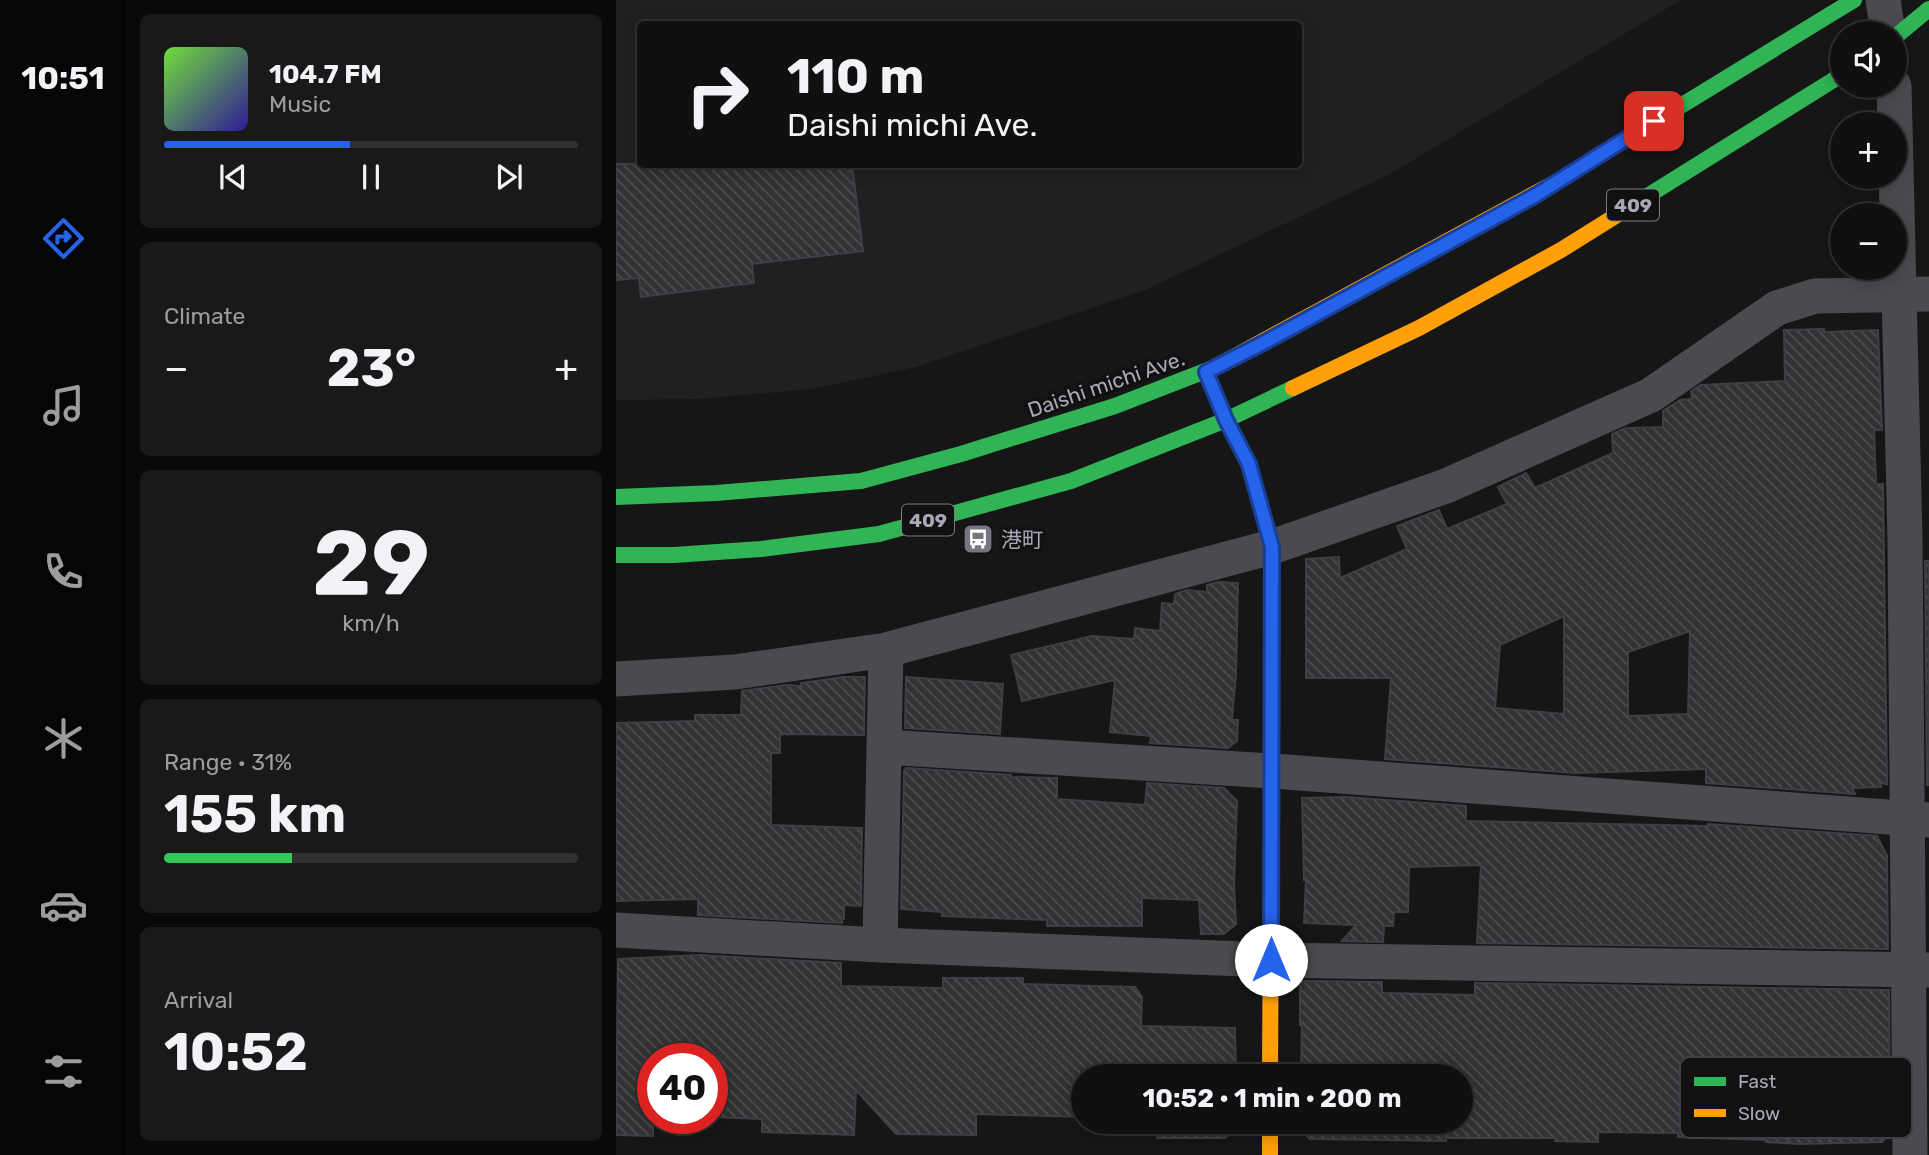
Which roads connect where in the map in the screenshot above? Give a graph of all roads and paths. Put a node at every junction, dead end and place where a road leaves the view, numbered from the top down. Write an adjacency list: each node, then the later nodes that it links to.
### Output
1 (1854, 0): 9 (main road, Daishi michi Ave.)
2 (1883, 0): 4 (street)
3 (1929, 9): 5 (main road)
4 (1886, 21)
5 (1907, 27)
6 (1830, 82): 10 (main road, 409)
7 (1895, 98): 8 (street)
8 (1914, 294): 12 (street); 13 (street)
9 (1206, 372): 10 (main road); 11 (main road, Daishi michi Ave.)
10 (1226, 420): 13 (main road); 14 (main road, 409)
11 (616, 497)
12 (1917, 539): 19 (street)
13 (1272, 547): 15 (street); 18 (main road)
14 (616, 555)
15 (886, 650): 16 (street); 17 (street)
16 (616, 679)
17 (885, 747): 18 (street); 21 (street)
18 (1273, 771): 19 (street); 22 (main road)
19 (1918, 820): 23 (street)
20 (616, 930): 21 (street)
21 (880, 946): 22 (street)
22 (1271, 960): 23 (street); 24 (main road)
23 (1918, 969): 25 (street)
24 (1270, 1064)
25 (1912, 1108)
26 (1270, 1134): 27 (main road)
27 (1270, 1155)

